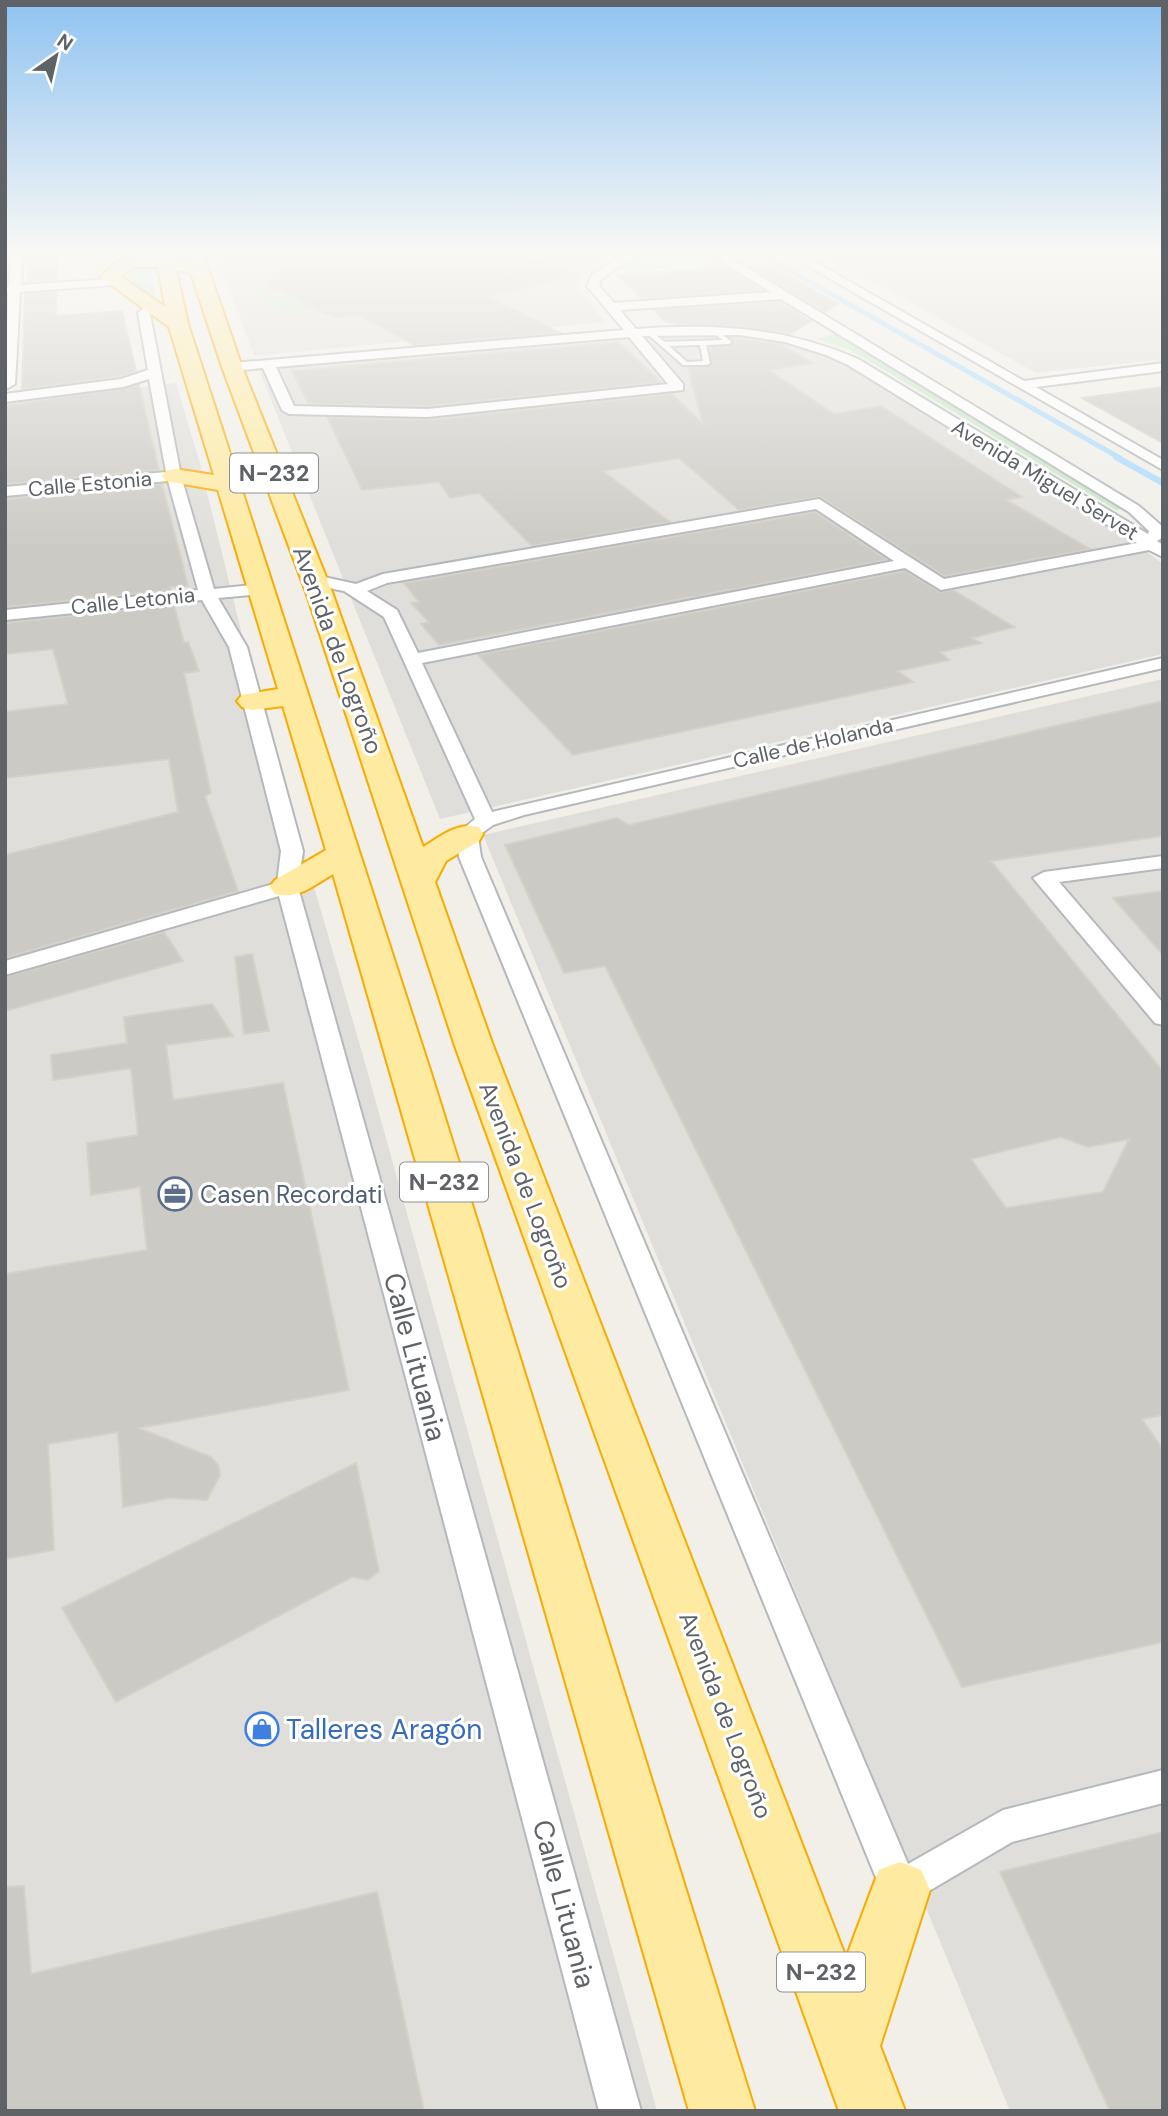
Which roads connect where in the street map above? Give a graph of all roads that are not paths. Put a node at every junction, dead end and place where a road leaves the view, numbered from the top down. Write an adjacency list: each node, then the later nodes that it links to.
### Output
1 (7, 353): 17 (street)
2 (152, 353): 15 (street)
3 (179, 353): 19 (highway, Avenida de Logroño / N-232)
4 (225, 353): 13 (highway, Avenida de Logroño / N-232)
5 (395, 353): 12 (street, Avenida Miguel Servet)
6 (648, 353): 12 (street)
7 (673, 353): 8 (lane)
8 (705, 353)
9 (829, 353): 22 (street, Avenida Miguel Servet)
10 (875, 353): 22 (street)
11 (967, 353): 16 (street)
12 (268, 364): 13 (street, Avenida Miguel Servet)
13 (232, 367): 24 (highway, Avenida de Logroño / N-232)
14 (1163, 367): 16 (street)
15 (156, 374): 17 (street); 17 (street); 20 (street)
16 (1024, 385): 18 (street)
17 (6, 389)
18 (1163, 466)
19 (224, 471): 20 (highway); 25 (highway, Avenida de Logroño / N-232)
20 (174, 476): 21 (street, Calle Estonia); 27 (street)
21 (5, 492)
22 (1153, 546): 23 (street)
23 (908, 563): 26 (street); 29 (street)
24 (314, 580): 26 (street); 36 (highway, Avenida de Logroño / N-232)
25 (261, 589): 27 (street, Calle Letonia); 31 (highway, Avenida de Logroño / N-232)
26 (356, 590): 29 (street)
27 (207, 594): 28 (street, Calle Letonia); 32 (street)
28 (5, 615)
29 (411, 660): 33 (street)
30 (1163, 663): 33 (street, Calle de Holanda)
31 (293, 696): 32 (highway); 35 (highway, Avenida de Logroño / N-232)
32 (252, 701): 37 (street)
33 (476, 828): 36 (highway); 41 (street)
34 (1163, 862): 39 (street)
35 (347, 869): 37 (highway); 44 (highway, Avenida de Logroño / N-232)
36 (419, 880): 42 (highway, Avenida de Logroño / N-232)
37 (287, 887): 38 (street); 43 (street, Calle Lituania)
38 (5, 968)
39 (1163, 1018)
40 (1163, 1786): 41 (street)
41 (900, 1890): 42 (highway)
42 (848, 2045): 45 (highway, Avenida de Logroño / N-232)
43 (620, 2111)
44 (722, 2111)
45 (872, 2111)

